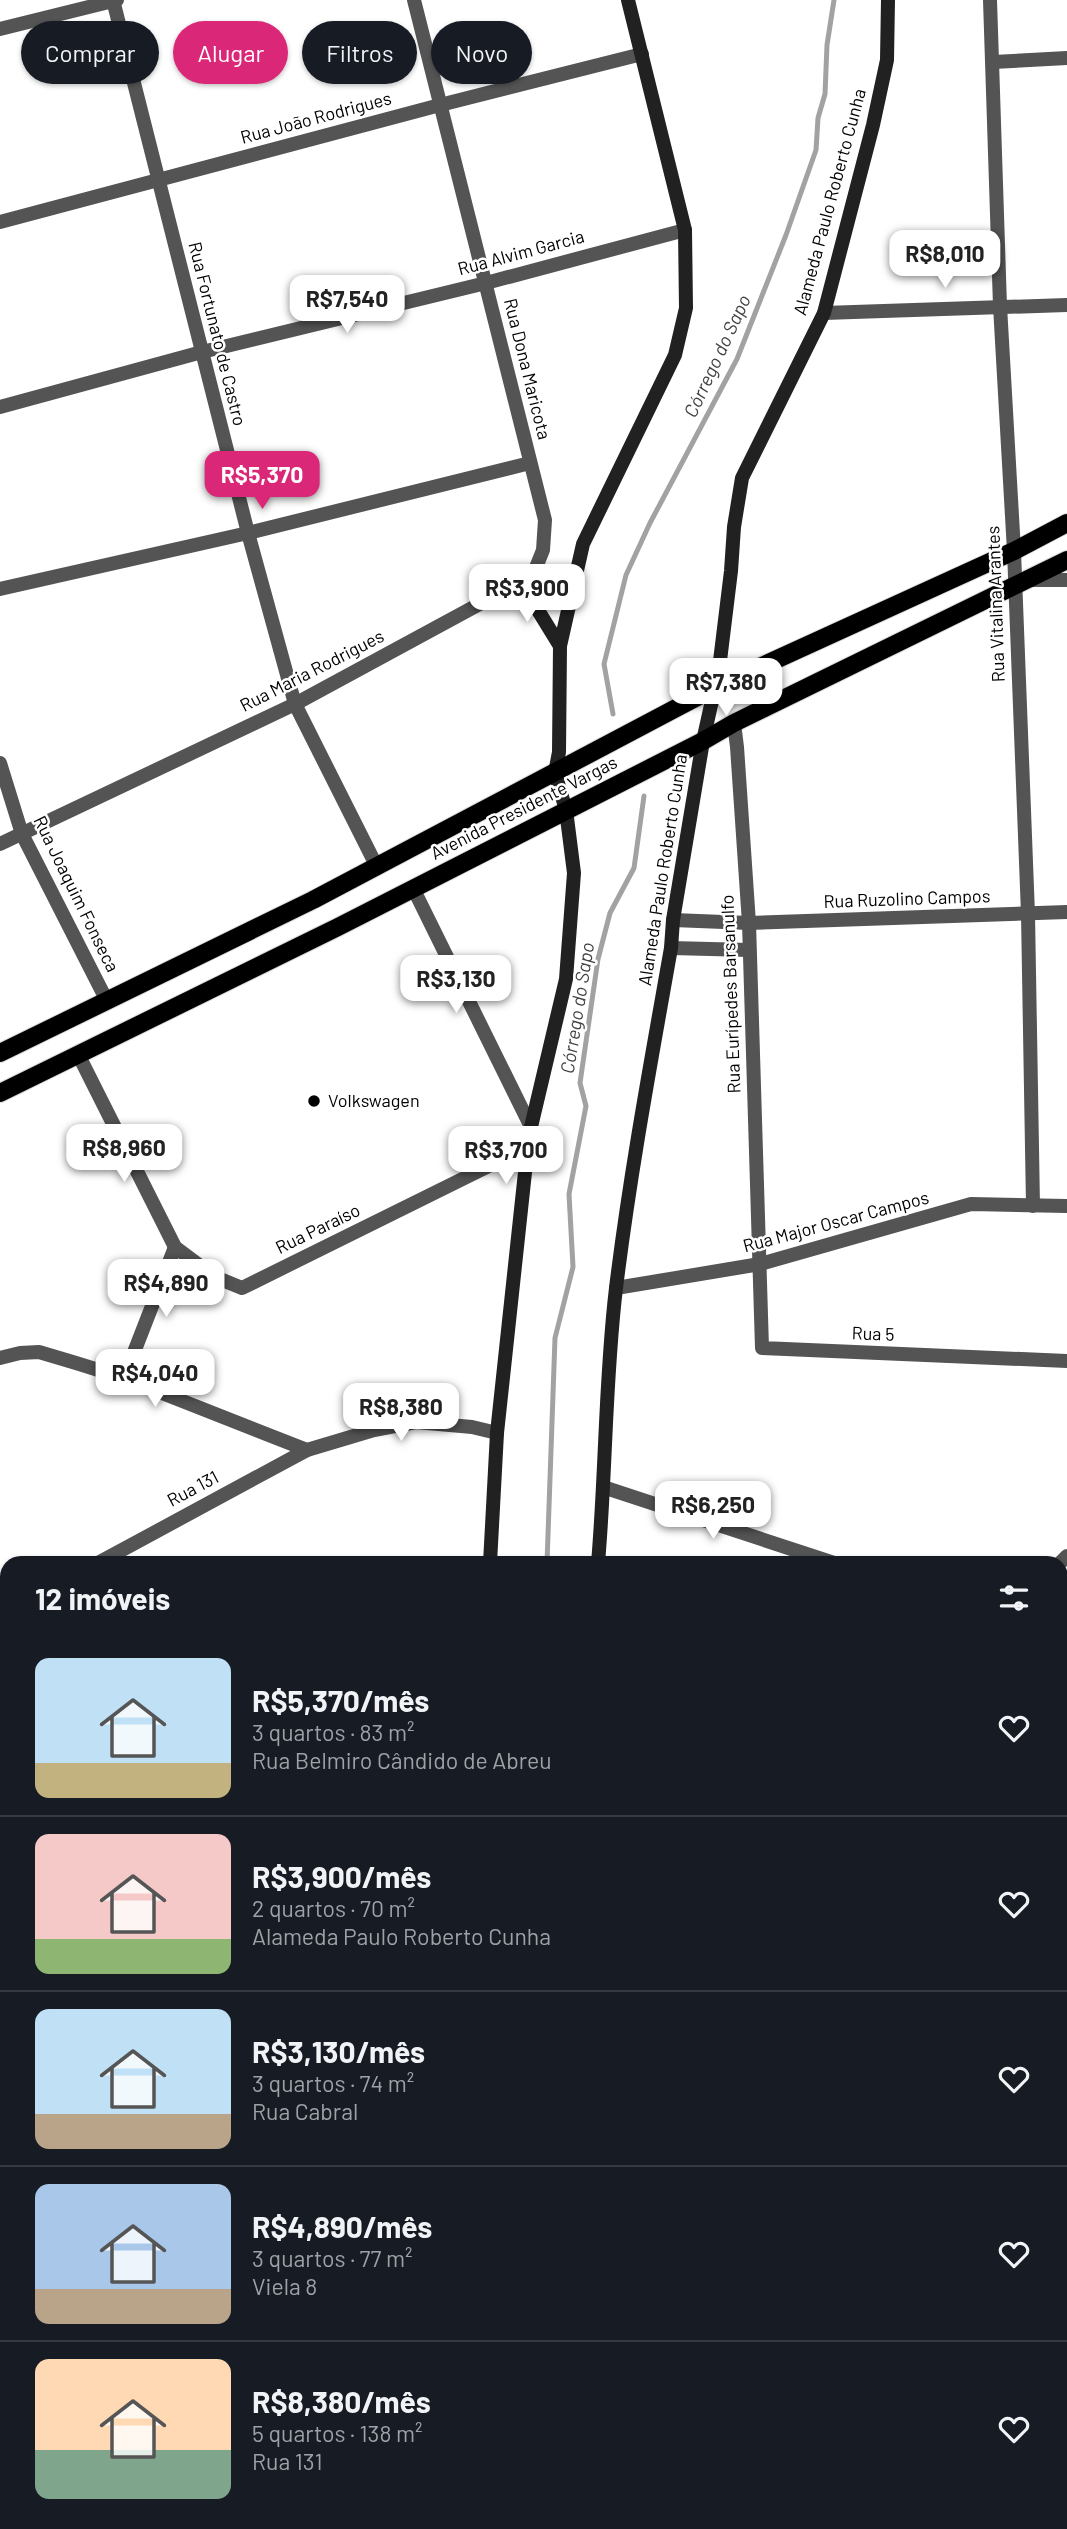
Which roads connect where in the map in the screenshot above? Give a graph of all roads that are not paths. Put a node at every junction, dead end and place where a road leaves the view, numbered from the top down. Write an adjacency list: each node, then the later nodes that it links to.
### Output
1 (115, 0): 6 (street); 11 (street, Rua Fortunato de Castro)
2 (414, 0): 10 (street, Rua Dona Maricota)
3 (628, 0): 7 (street)
4 (888, 0): 17 (street, Alameda Paulo Roberto Cunha)
5 (990, 0): 9 (street, Rua Vitalina Arantes)
6 (0, 29)
7 (642, 54): 10 (street, Rua João Rodrigues); 13 (street)
8 (1067, 58): 9 (street)
9 (993, 62): 16 (street, Rua Vitalina Arantes)
10 (440, 105): 11 (street, Rua João Rodrigues); 14 (street, Rua Dona Maricota)
11 (158, 181): 12 (street, Rua João Rodrigues); 18 (street, Rua Fortunato de Castro)
12 (0, 222)
13 (685, 230): 14 (street, Rua Alvim Garcia); 29 (street)
14 (486, 283): 18 (street, Rua Alvim Garcia); 20 (street, Rua Dona Maricota)
15 (1067, 305): 16 (street)
16 (1000, 306): 17 (street); 23 (street, Rua Vitalina Arantes)
17 (824, 313): 30 (street, Alameda Paulo Roberto Cunha)
18 (202, 352): 19 (street, Rua Alvim Garcia); 22 (street, Rua Fortunato de Castro)
19 (0, 407)
20 (530, 463): 22 (street); 27 (street, Rua Maria Rodrigues)
21 (1067, 523): 23 (main road, Avenida Presidente Vargas)
22 (248, 533): 28 (street); 31 (street, Rua Fortunato de Castro)
23 (1014, 551): 26 (street, Rua Vitalina Arantes); 30 (main road, Avenida Presidente Vargas)
24 (1067, 560): 26 (main road, Avenida Presidente Vargas)
25 (1067, 580): 26 (street)
26 (1021, 583): 32 (main road, Avenida Presidente Vargas); 42 (street, Rua Vitalina Arantes)
27 (509, 588): 29 (street); 31 (street, Rua Maria Rodrigues)
28 (0, 589)
29 (560, 646): 35 (street)
30 (716, 687): 33 (street, Alameda Paulo Roberto Cunha); 35 (main road, Avenida Presidente Vargas)
31 (295, 704): 37 (street, Rua Maria Rodrigues); 39 (street, Rua Fortunato de Castro)
32 (734, 723): 33 (main road, Avenida Presidente Vargas); 44 (street, Rua Eurípedes Barsanulfo)
33 (703, 741): 36 (main road, Avenida Presidente Vargas); 43 (street, Alameda Paulo Roberto Cunha)
34 (0, 763): 37 (street, Rua Joaquim Fonseca)
35 (555, 773): 36 (street); 39 (main road, Avenida Presidente Vargas)
36 (566, 810): 40 (main road, Avenida Presidente Vargas); 51 (street)
37 (22, 834): 38 (street, Rua Maria Rodrigues); 47 (street, Rua Joaquim Fonseca)
38 (0, 844)
39 (377, 867): 47 (main road, Avenida Presidente Vargas)
40 (413, 888): 49 (main road, Avenida Presidente Vargas); 51 (street)
41 (1067, 912): 42 (street, Rua Ruzolino Campos)
42 (1028, 914): 44 (street, Rua Ruzolino Campos); 53 (street, Rua Vitalina Arantes)
43 (673, 920): 44 (street, Rua Ruzolino Campos); 45 (street, Alameda Paulo Roberto Cunha)
44 (749, 923): 46 (street, Rua Eurípedes Barsanulfo)
45 (671, 948): 46 (street); 57 (street, Alameda Paulo Roberto Cunha)
46 (749, 950): 56 (street, Rua Eurípedes Barsanulfo)
47 (107, 1002): 48 (main road, Avenida Presidente Vargas)
48 (0, 1053)
49 (78, 1054): 50 (main road, Avenida Presidente Vargas); 55 (street, Rua Paraíso)
50 (0, 1093)
51 (531, 1127): 52 (street)
52 (526, 1163): 55 (street, Rua Paraíso); 61 (street)
53 (1033, 1206): 54 (street, Rua Major Oscar Campos); 56 (street, Rua Major Oscar Campos)
54 (1067, 1206)
55 (175, 1247): 60 (street)
56 (760, 1264): 57 (street, Rua Major Oscar Campos); 59 (street, Rua 5)
57 (616, 1288): 63 (street, Alameda Paulo Roberto Cunha)
58 (0, 1358): 60 (street)
59 (1067, 1362)
60 (124, 1378): 62 (street)
61 (497, 1433): 62 (street, Rua 131); 65 (street)
62 (307, 1450): 64 (street, Rua 131)
63 (603, 1487): 66 (street, Alameda Paulo Roberto Cunha); 67 (street)
64 (111, 1556)
65 (490, 1556)
66 (598, 1556)
67 (813, 1556)

